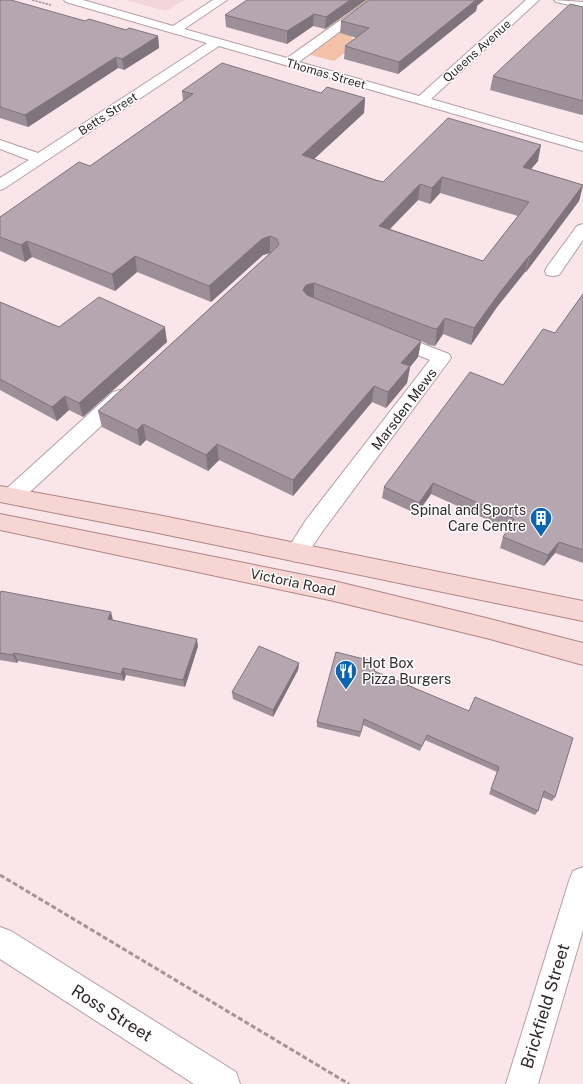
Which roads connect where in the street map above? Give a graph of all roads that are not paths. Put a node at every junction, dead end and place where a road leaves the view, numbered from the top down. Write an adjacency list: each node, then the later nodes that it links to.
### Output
1 (70, 0): 7 (street, Thomas Street)
2 (221, 0): 7 (street)
3 (376, 0): 9 (street)
4 (533, 0): 10 (street, Queens Avenue)
5 (560, 0): 6 (street)
6 (583, 6)
7 (174, 30): 8 (street, Thomas Street)
8 (217, 42): 9 (street, Thomas Street); 14 (street, Betts Street)
9 (289, 63): 10 (street, Thomas Street)
10 (421, 101): 13 (street, Thomas Street)
11 (582, 133): 13 (street)
12 (0, 144): 14 (street)
13 (578, 146)
14 (40, 159): 15 (street, Betts Street)
15 (0, 185)
16 (583, 229): 17 (street)
17 (552, 271)
18 (378, 332): 22 (street, Marsden Mews)
19 (130, 388): 20 (street)
20 (6, 495): 22 (main road, Victoria Road)
21 (0, 522): 24 (main road, Victoria Road)
22 (296, 553): 23 (main road, Victoria Road)
23 (583, 611)
24 (583, 654)
25 (583, 882): 28 (street, Brickfield Street)
26 (0, 942): 27 (street, Ross Street)
27 (224, 1084)
28 (522, 1084)

